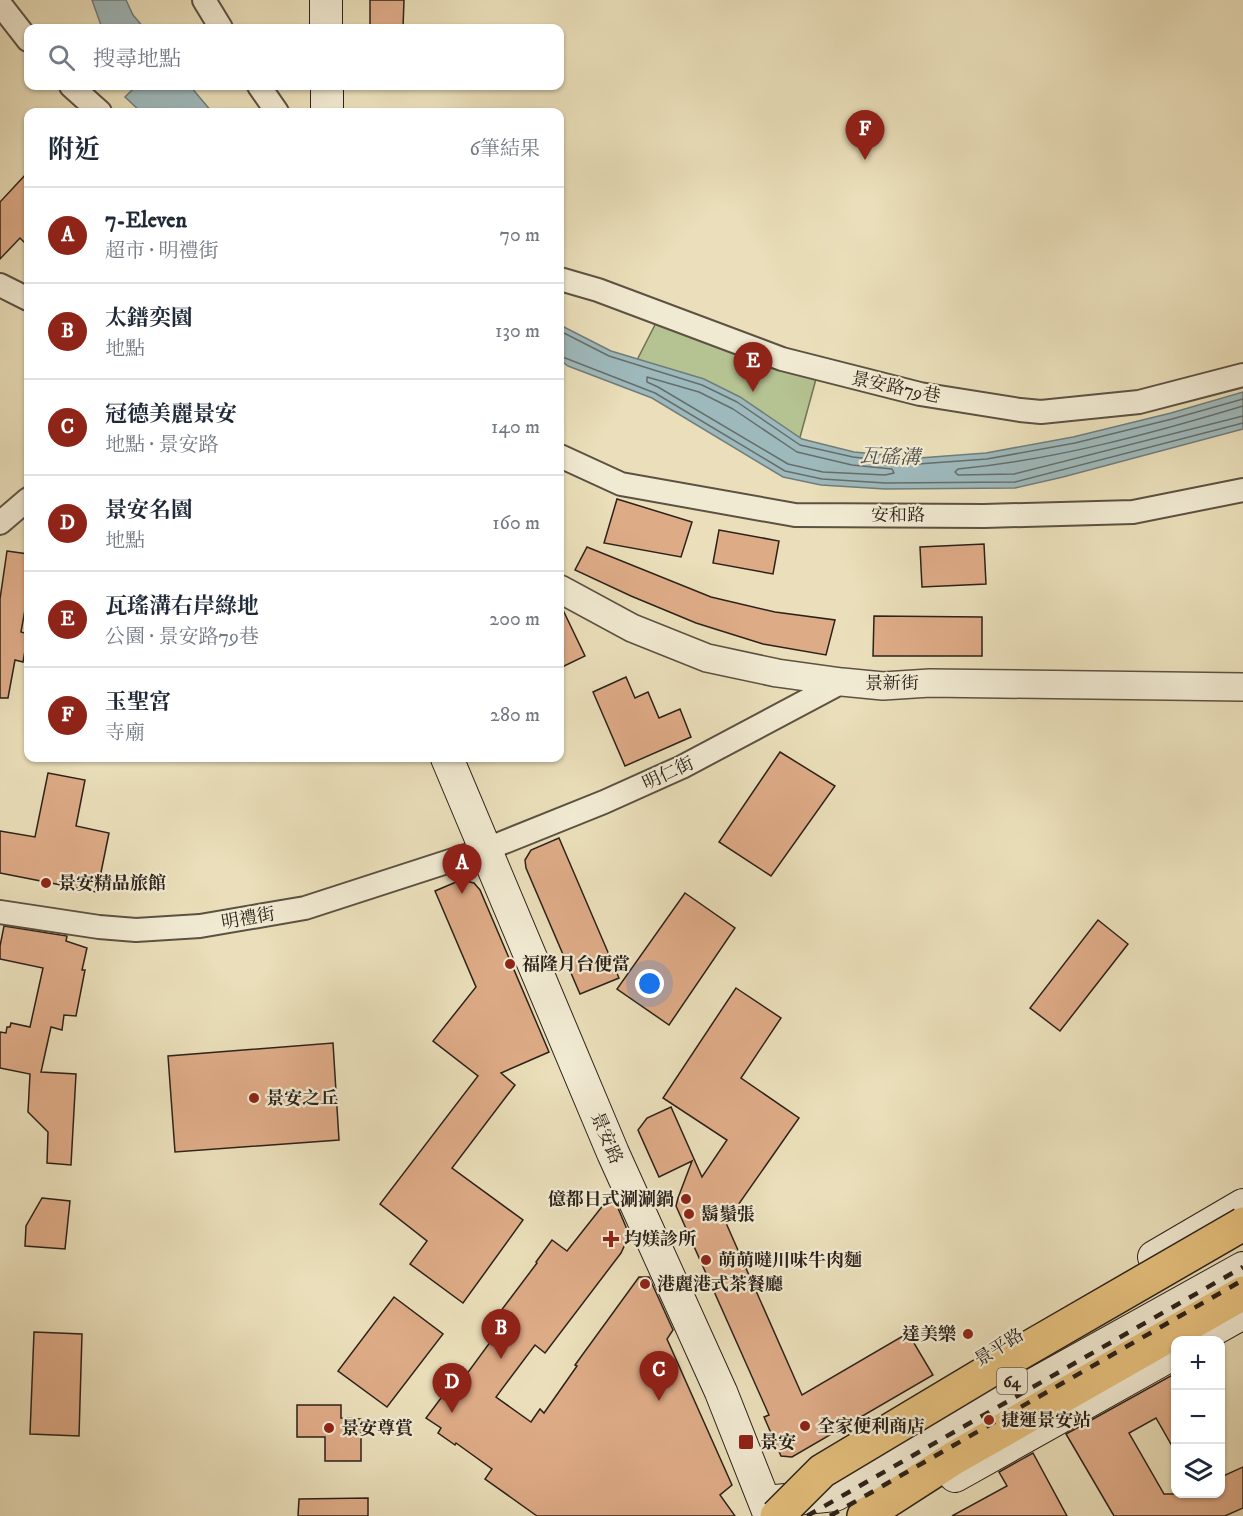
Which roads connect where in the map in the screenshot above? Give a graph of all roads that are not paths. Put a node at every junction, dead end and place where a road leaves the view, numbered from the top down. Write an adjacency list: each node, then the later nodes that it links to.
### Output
1 (204, 0): 4 (street)
2 (326, 0): 5 (main road)
3 (0, 4): 6 (street)
4 (219, 24)
5 (326, 24)
6 (24, 35)
7 (75, 90): 10 (street)
8 (262, 90): 11 (street)
9 (327, 90): 12 (main road)
10 (96, 108)
11 (275, 108)
12 (327, 108)
13 (564, 280): 16 (street, 景安路79巷)
14 (0, 285): 15 (street)
15 (24, 297)
16 (1243, 375)
17 (564, 458): 18 (street, 安和路)
18 (1243, 490)
19 (24, 502): 20 (street)
20 (0, 523)
21 (564, 591): 22 (street, 景新街)
22 (842, 682): 23 (street, 景新街); 25 (street, 明仁街)
23 (1243, 687)
24 (449, 762): 25 (main road, 景安路)
25 (487, 849): 26 (street, 明禮街); 35 (main road, 景安路)
26 (0, 912)
27 (1243, 1205): 35 (main road, 景平路)
28 (1243, 1224): 35 (highway, bridge)
29 (1243, 1249): 35 (highway, 64)
30 (1243, 1268): 35 (main road)
31 (1243, 1293): 36 (highway, 64)
32 (1243, 1313): 33 (main road)
33 (1204, 1336)
34 (1171, 1355): 37 (main road)
35 (768, 1513)
36 (864, 1516)
37 (884, 1516)

